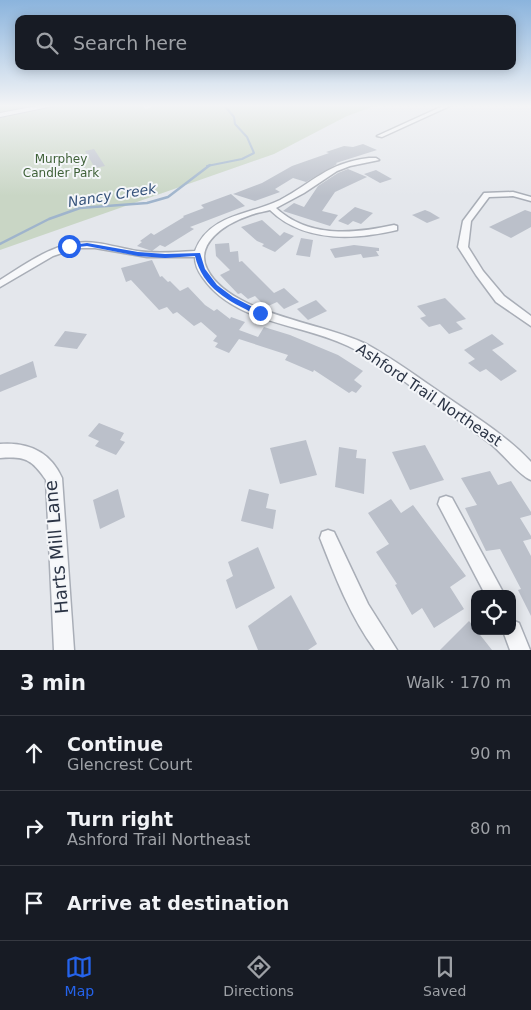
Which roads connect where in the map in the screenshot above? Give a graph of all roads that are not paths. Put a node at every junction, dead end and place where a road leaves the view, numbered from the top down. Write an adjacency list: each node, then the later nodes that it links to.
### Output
1 (376, 160): 3 (street)
2 (531, 199): 7 (street)
3 (271, 207): 4 (street); 5 (street)
4 (394, 228)
5 (198, 254): 6 (street); 9 (street, Ashford Trail Northeast)
6 (0, 284)
7 (531, 322)
8 (0, 450): 14 (street, Harts Mill Lane)
9 (531, 473)
10 (446, 504): 12 (street)
11 (328, 538): 15 (street)
12 (493, 590)
13 (514, 635): 16 (street)
14 (64, 650)
15 (388, 650)
16 (520, 650)

